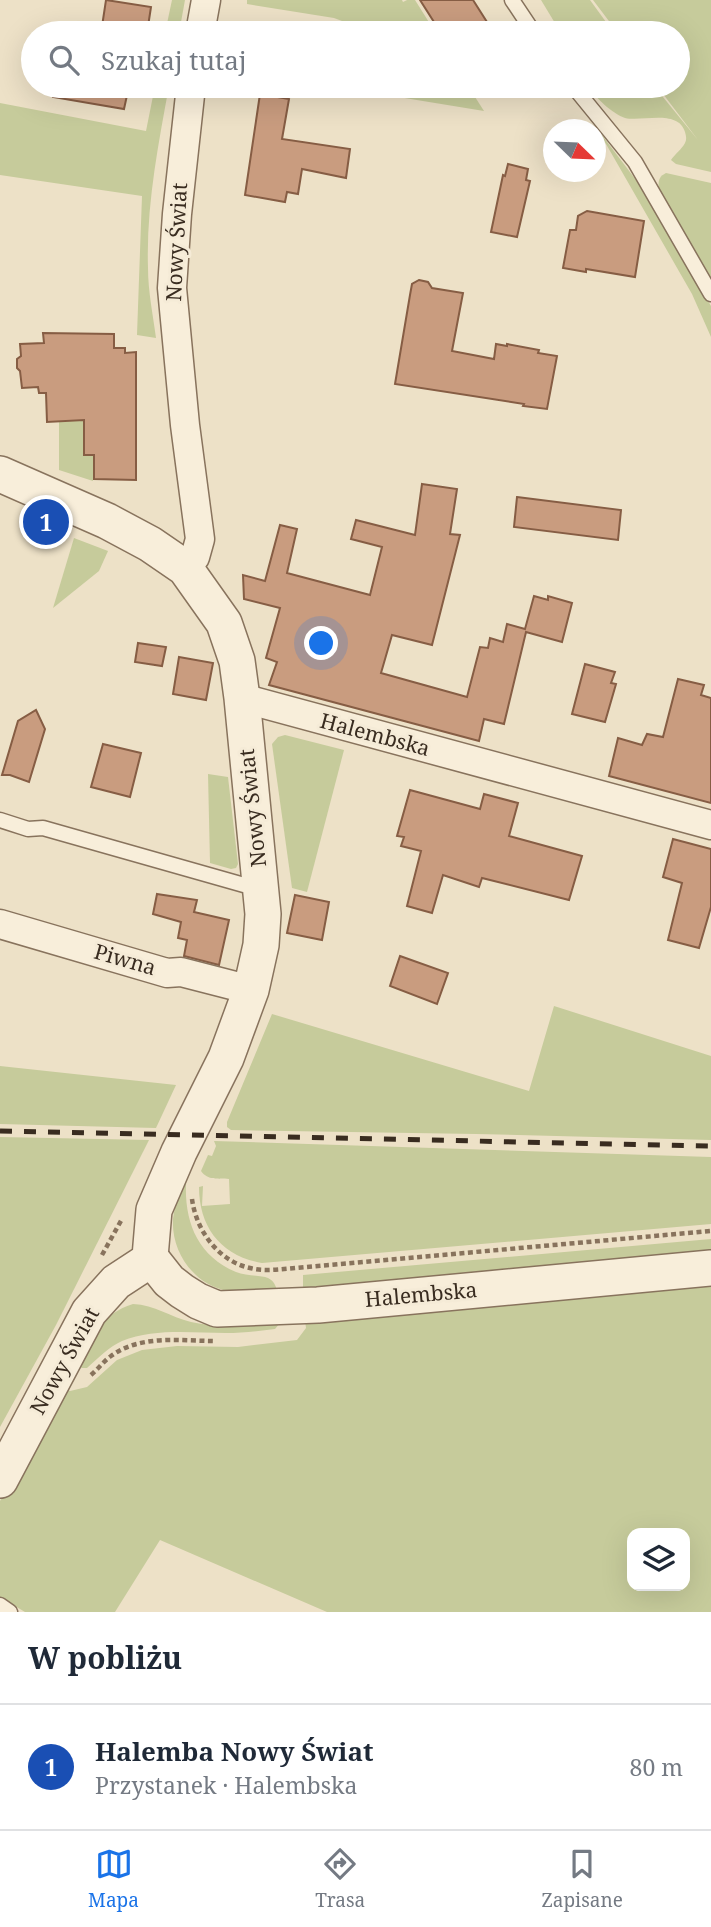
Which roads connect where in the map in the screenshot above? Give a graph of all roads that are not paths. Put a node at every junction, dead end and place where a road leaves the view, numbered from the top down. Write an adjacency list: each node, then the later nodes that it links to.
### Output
1 (206, 0): 3 (street)
2 (512, 0): 4 (lane)
3 (202, 21)
4 (526, 21)
5 (190, 98): 9 (street, Nowy Świat)
6 (583, 98): 7 (lane)
7 (711, 294)
8 (0, 474): 9 (street)
9 (185, 568): 10 (street, Nowy Świat)
10 (242, 698): 12 (street, Halembska); 13 (street, Nowy Świat)
11 (0, 820): 13 (lane)
12 (711, 825)
13 (261, 884): 15 (street, Nowy Świat)
14 (0, 924): 15 (street, Piwna)
15 (251, 990): 16 (street, Nowy Świat)
16 (150, 1257): 17 (street, Halembska); 18 (street, Nowy Świat)
17 (711, 1268)
18 (2, 1471)
19 (0, 1605): 20 (lane)
20 (10, 1612)

